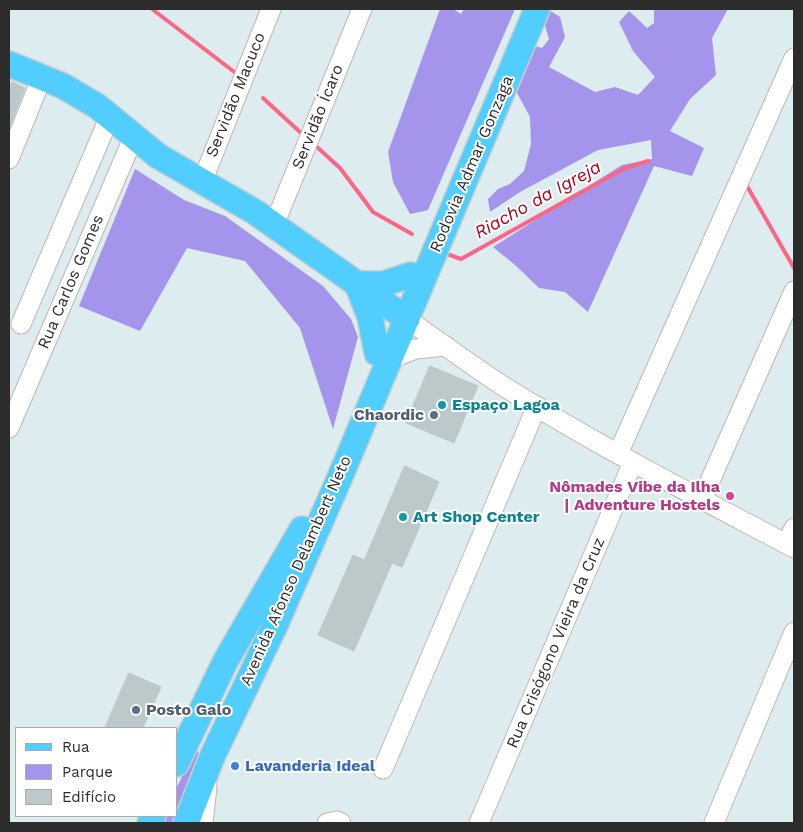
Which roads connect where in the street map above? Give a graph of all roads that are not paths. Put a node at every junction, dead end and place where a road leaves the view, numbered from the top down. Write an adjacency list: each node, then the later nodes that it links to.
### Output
1 (271, 9): 11 (street, Servidão Macuco)
2 (362, 9): 12 (street, Servidão Ícaro)
3 (522, 9): 13 (main road, Rodovia Admar Gonzaga)
4 (537, 9): 16 (main road, Rodovia Admar Gonzaga)
5 (794, 58): 23 (street, Rua Crisógono Vieira da Cruz)
6 (9, 64): 7 (main road)
7 (42, 77): 8 (main road); 10 (street)
8 (110, 116): 9 (main road); 17 (street, Rua Carlos Gomes)
9 (134, 136): 11 (main road); 18 (street, Rua Carlos Gomes)
10 (9, 159)
11 (202, 182): 12 (main road)
12 (274, 225): 14 (main road)
13 (410, 275): 14 (main road); 16 (main road, Rodovia Admar Gonzaga)
14 (357, 284): 16 (main road); 20 (main road)
15 (794, 292): 24 (street)
16 (401, 315): 19 (street); 20 (main road, Avenida Afonso Delambert Neto)
17 (15, 321): 18 (street)
18 (47, 335): 22 (street, Rua Carlos Gomes)
19 (446, 346): 20 (street); 21 (street)
20 (384, 356): 27 (main road, Avenida Afonso Delambert Neto); 28 (main road, Avenida Afonso Delambert Neto)
21 (537, 406): 23 (street); 31 (street)
22 (9, 428)
23 (625, 458): 24 (street); 36 (street, Rua Crisógono Vieira da Cruz)
24 (702, 499): 25 (street)
25 (792, 540)
26 (794, 632): 37 (street)
27 (226, 660): 28 (main road); 30 (main road, Avenida Afonso Delambert Neto)
28 (244, 688): 29 (main road, Avenida Afonso Delambert Neto)
29 (212, 757): 32 (main road, Avenida Afonso Delambert Neto); 33 (street)
30 (178, 760)
31 (383, 769)
32 (186, 823)
33 (203, 823)
34 (328, 823): 35 (street)
35 (341, 823)
36 (479, 823)
37 (714, 823)

